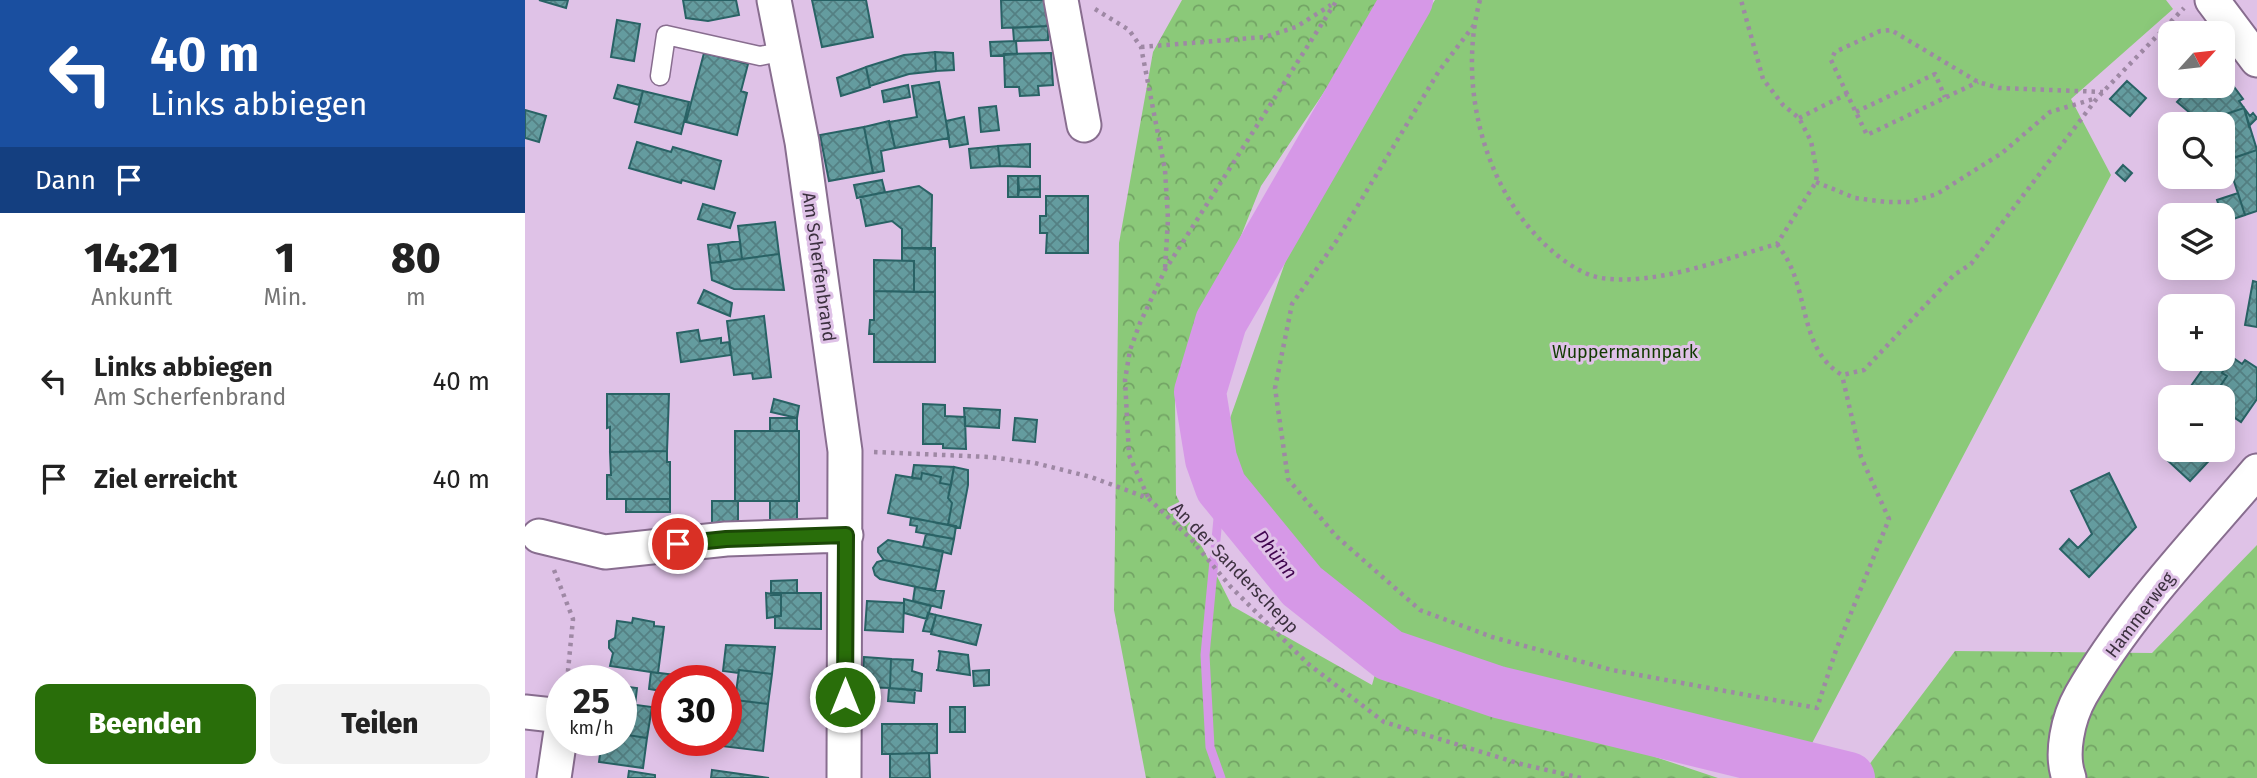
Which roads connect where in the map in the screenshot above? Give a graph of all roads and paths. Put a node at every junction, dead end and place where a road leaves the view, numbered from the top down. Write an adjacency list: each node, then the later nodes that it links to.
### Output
1 (774, 0): 10 (street, Am Scherfenbrand)
2 (1481, 0): 8 (path)
3 (1741, 0): 19 (path)
4 (2191, 0): 14 (path)
5 (2212, 0): 11 (street)
6 (1336, 1): 9 (path); 23 (path)
7 (1076, 3): 9 (path); 20 (street)
8 (1473, 25): 22 (path); 24 (path)
9 (1141, 47): 23 (path)
10 (785, 51): 12 (lane); 25 (street, Am Scherfenbrand)
11 (2257, 60)
12 (660, 76)
13 (1978, 82): 14 (path); 15 (path); 16 (path)
14 (2103, 92): 17 (path)
15 (1847, 94): 18 (path); 19 (path)
16 (1945, 97): 18 (path); 18 (path)
17 (2098, 97): 21 (path); 24 (path)
18 (1856, 111)
19 (1799, 118): 21 (path)
20 (1084, 125)
21 (1816, 182): 22 (path)
22 (1777, 244): 24 (path)
23 (1165, 270): 27 (path)
24 (1842, 375)
25 (845, 451): 27 (path, An der Sanderschepp); 28 (street, Am Scherfenbrand)
26 (2257, 471): 34 (street, Hammerweg)
27 (1149, 498): 37 (path, An der Sanderschepp)
28 (846, 535): 29 (street); 36 (street, Am Scherfenbrand)
29 (539, 536): 30 (path)
30 (569, 665)
31 (525, 712): 32 (street)
32 (546, 714)
33 (557, 756): 35 (street)
34 (2068, 776)
35 (554, 778)
36 (844, 778)
37 (1581, 778)

